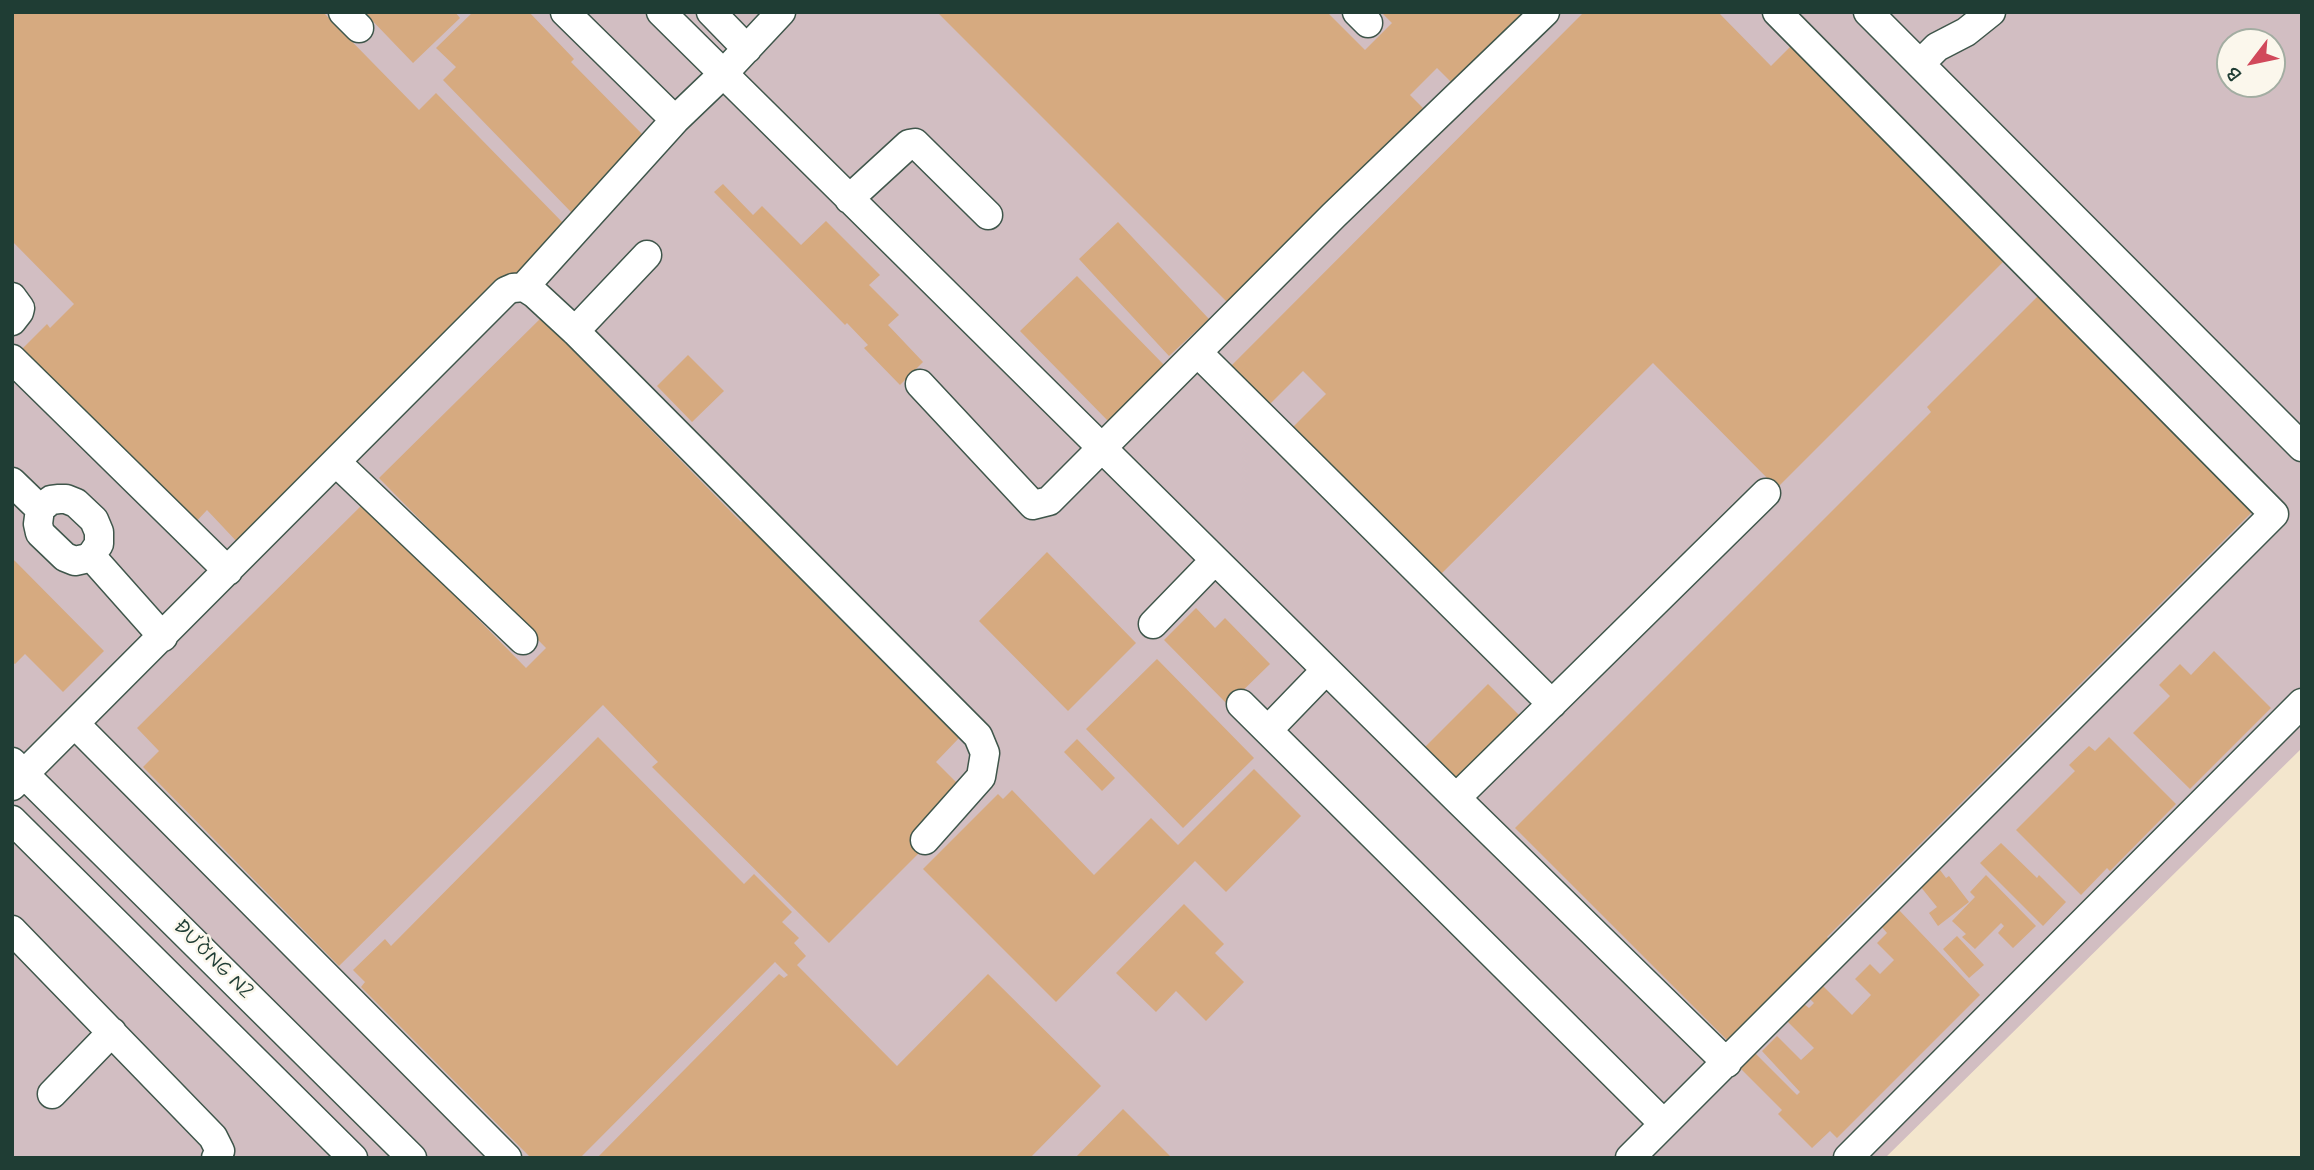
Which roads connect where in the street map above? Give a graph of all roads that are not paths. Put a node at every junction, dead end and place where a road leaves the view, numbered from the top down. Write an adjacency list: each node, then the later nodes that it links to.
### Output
1 (565, 12): 12 (street)
2 (661, 12): 11 (street)
3 (711, 12): 9 (street)
4 (781, 12): 9 (street)
5 (1545, 12): 20 (street)
6 (1777, 12): 47 (street)
7 (1868, 12): 10 (street)
8 (1991, 12): 10 (street)
9 (747, 49): 11 (street)
10 (1920, 64): 23 (street)
11 (723, 74): 12 (street); 13 (street)
12 (675, 120): 16 (street)
13 (849, 199): 14 (street); 24 (street)
14 (988, 215)
15 (647, 255): 19 (street)
16 (524, 287): 19 (street); 25 (street)
17 (12, 297): 18 (street)
18 (12, 321)
19 (575, 331): 44 (street)
20 (1198, 353): 24 (street); 38 (street)
21 (12, 359): 31 (street)
22 (920, 384): 24 (street)
23 (2302, 447)
24 (1103, 449): 30 (street)
25 (336, 462): 31 (street); 34 (street)
26 (12, 482): 28 (street)
27 (1766, 493): 38 (street)
28 (40, 509): 29 (street); 29 (street)
29 (91, 556): 33 (street)
30 (1215, 560): 32 (street); 35 (street)
31 (228, 571): 33 (street)
32 (1153, 624)
33 (163, 636): 39 (street)
34 (523, 640)
35 (1326, 670): 40 (street); 42 (street)
36 (2302, 703): 55 (street)
37 (1241, 704): 40 (street)
38 (1552, 704): 42 (street)
39 (75, 724): 41 (street); 53 (street)
40 (1268, 730): 49 (street)
41 (16, 774): 52 (street, ĐƯỜNG N2)
42 (1456, 799): 47 (street)
43 (12, 820): 51 (street, ĐƯỜNG N2)
44 (925, 840)
45 (12, 930): 46 (street)
46 (112, 1032): 48 (street); 50 (street)
47 (1727, 1063): 49 (street)
48 (52, 1094)
49 (1664, 1124): 54 (street)
50 (216, 1158)
51 (353, 1158)
52 (412, 1158)
53 (507, 1158)
54 (1630, 1158)
55 (1848, 1158)

